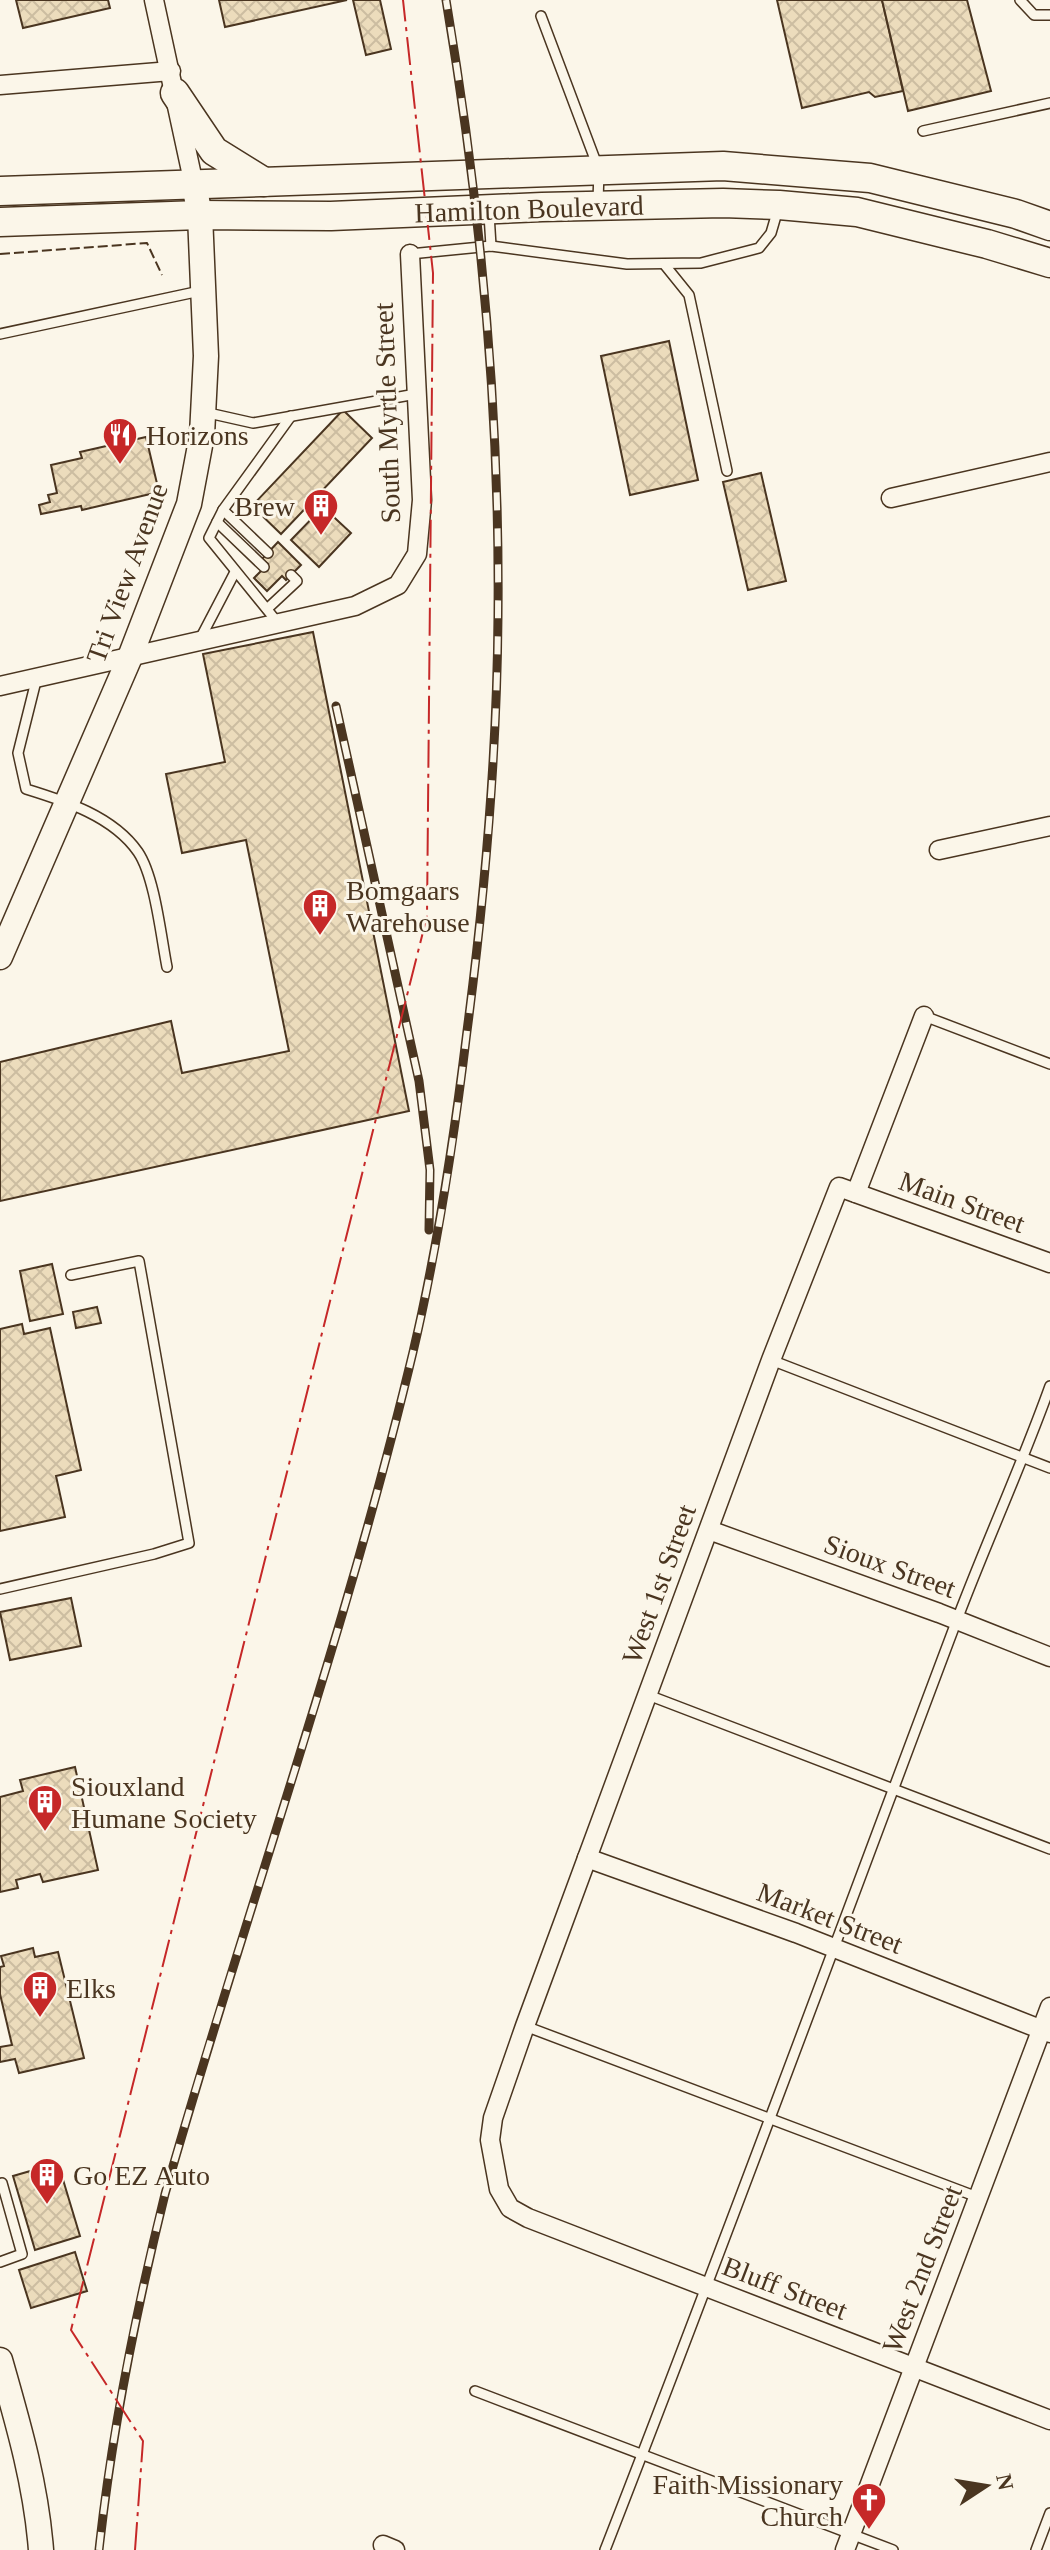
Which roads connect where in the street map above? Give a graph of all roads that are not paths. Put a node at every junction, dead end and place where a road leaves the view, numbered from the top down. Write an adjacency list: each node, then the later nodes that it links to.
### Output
1 (154, 0): 5 (street, Tri View Avenue)
2 (1020, 0): 3 (lane)
3 (1050, 15)
4 (541, 16): 9 (lane)
5 (173, 82): 6 (street); 10 (main road); 11 (street, Tri View Avenue)
6 (0, 85)
7 (1050, 103): 8 (lane)
8 (923, 131)
9 (599, 170): 10 (main road, Hamilton Boulevard); 14 (lane); 18 (main road, Hamilton Boulevard)
10 (264, 182): 11 (main road, Hamilton Boulevard)
11 (194, 185): 12 (main road, Hamilton Boulevard); 16 (street, Tri View Avenue)
12 (0, 191)
13 (779, 205): 14 (main road, Hamilton Boulevard); 21 (main road, Hamilton Boulevard); 22 (lane)
14 (598, 206): 15 (main road, Hamilton Boulevard)
15 (488, 210): 16 (main road, Hamilton Boulevard); 19 (lane)
16 (200, 215): 17 (main road, Hamilton Boulevard); 23 (street, Tri View Avenue)
17 (0, 222)
18 (1050, 226)
19 (491, 246): 20 (lane); 22 (lane)
20 (410, 254): 25 (street, South Myrtle Street)
21 (1050, 263)
22 (664, 264): 29 (lane)
23 (205, 290): 24 (lane); 26 (street, Tri View Avenue)
24 (0, 334)
25 (416, 394): 27 (lane); 39 (street, South Myrtle Street)
26 (204, 412): 27 (lane); 41 (street, Tri View Avenue)
27 (291, 416): 31 (lane)
28 (1050, 462): 30 (street)
29 (727, 471)
30 (891, 498)
31 (223, 510): 32 (lane); 33 (lane)
32 (217, 522): 34 (lane); 35 (lane)
33 (268, 553)
34 (264, 567)
35 (235, 572): 39 (lane); 40 (lane)
36 (291, 575): 38 (lane)
37 (277, 580): 38 (lane)
38 (287, 590): 39 (lane)
39 (272, 616): 40 (street, South Myrtle Street)
40 (198, 642): 41 (street, South Myrtle Street)
41 (130, 657): 42 (street, South Myrtle Street); 44 (street, Tri View Avenue)
42 (37, 677): 43 (street, South Myrtle Street); 44 (lane)
43 (0, 686)
44 (67, 802): 47 (street, Tri View Avenue); 48 (lane)
45 (1050, 826): 46 (street)
46 (939, 850)
47 (0, 957)
48 (167, 967)
49 (924, 1016): 50 (lane); 51 (street)
50 (1050, 1064)
51 (856, 1193): 52 (street, Main Street); 54 (street, West 1st Street)
52 (1050, 1263)
53 (71, 1275): 59 (lane)
54 (771, 1360): 56 (lane); 58 (street, West 1st Street)
55 (1050, 1386): 56 (lane)
56 (1024, 1458): 57 (lane); 60 (lane)
57 (1050, 1468)
58 (709, 1530): 60 (street, Sioux Street); 62 (street, West 1st Street)
59 (0, 1589)
60 (956, 1621): 61 (street, Sioux Street); 63 (lane)
61 (1050, 1657)
62 (648, 1695): 63 (lane); 65 (street, West 1st Street)
63 (894, 1791): 64 (lane); 66 (lane)
64 (1050, 1849)
65 (587, 1858): 66 (street, Market Street); 68 (street, West 1st Street)
66 (835, 1949): 69 (street, Market Street); 70 (lane)
67 (1050, 2007): 69 (street, West 2nd Street)
68 (525, 2026): 70 (lane); 73 (street, West 1st Street)
69 (1046, 2032): 72 (street, West 2nd Street)
70 (771, 2121): 72 (lane); 75 (lane)
71 (0, 2184): 74 (lane)
72 (980, 2198): 77 (street, West 2nd Street)
73 (505, 2199): 75 (street, Bluff Street)
74 (0, 2262)
75 (708, 2288): 77 (street, Bluff Street); 80 (lane)
76 (0, 2360): 83 (street)
77 (914, 2368): 79 (street, Bluff Street); 82 (street, West 2nd Street)
78 (475, 2391): 80 (lane)
79 (1050, 2420)
80 (642, 2455): 82 (lane); 84 (lane)
81 (1050, 2513): 86 (lane)
82 (848, 2542): 85 (lane)
83 (41, 2550)
84 (605, 2550)
85 (893, 2550)
86 (1036, 2550)

